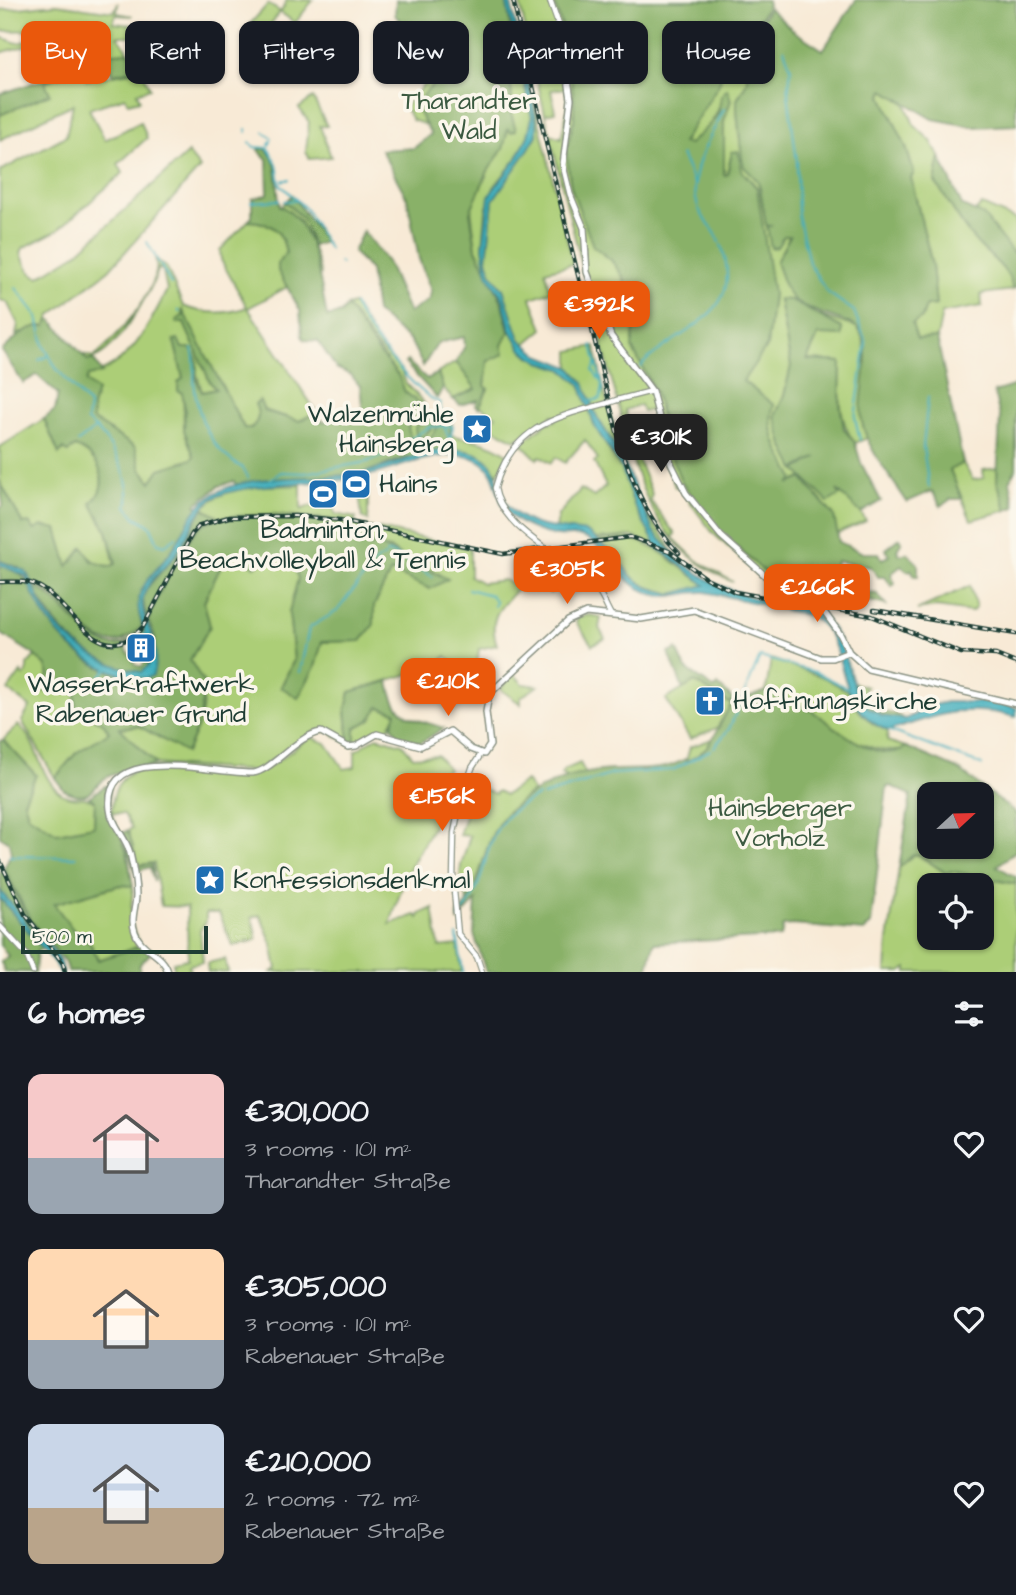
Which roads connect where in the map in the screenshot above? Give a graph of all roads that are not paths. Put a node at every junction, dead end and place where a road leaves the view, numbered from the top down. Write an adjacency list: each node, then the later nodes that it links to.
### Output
1 (550, 0): 2 (main road)
2 (651, 389): 3 (street, bridge); 4 (main road)
3 (611, 615): 4 (main road); 6 (main road)
4 (843, 654): 5 (main road)
5 (1016, 704)
6 (481, 754): 9 (main road); 10 (street)
7 (0, 926): 8 (street)
8 (33, 972)
9 (168, 972)
10 (482, 972)

